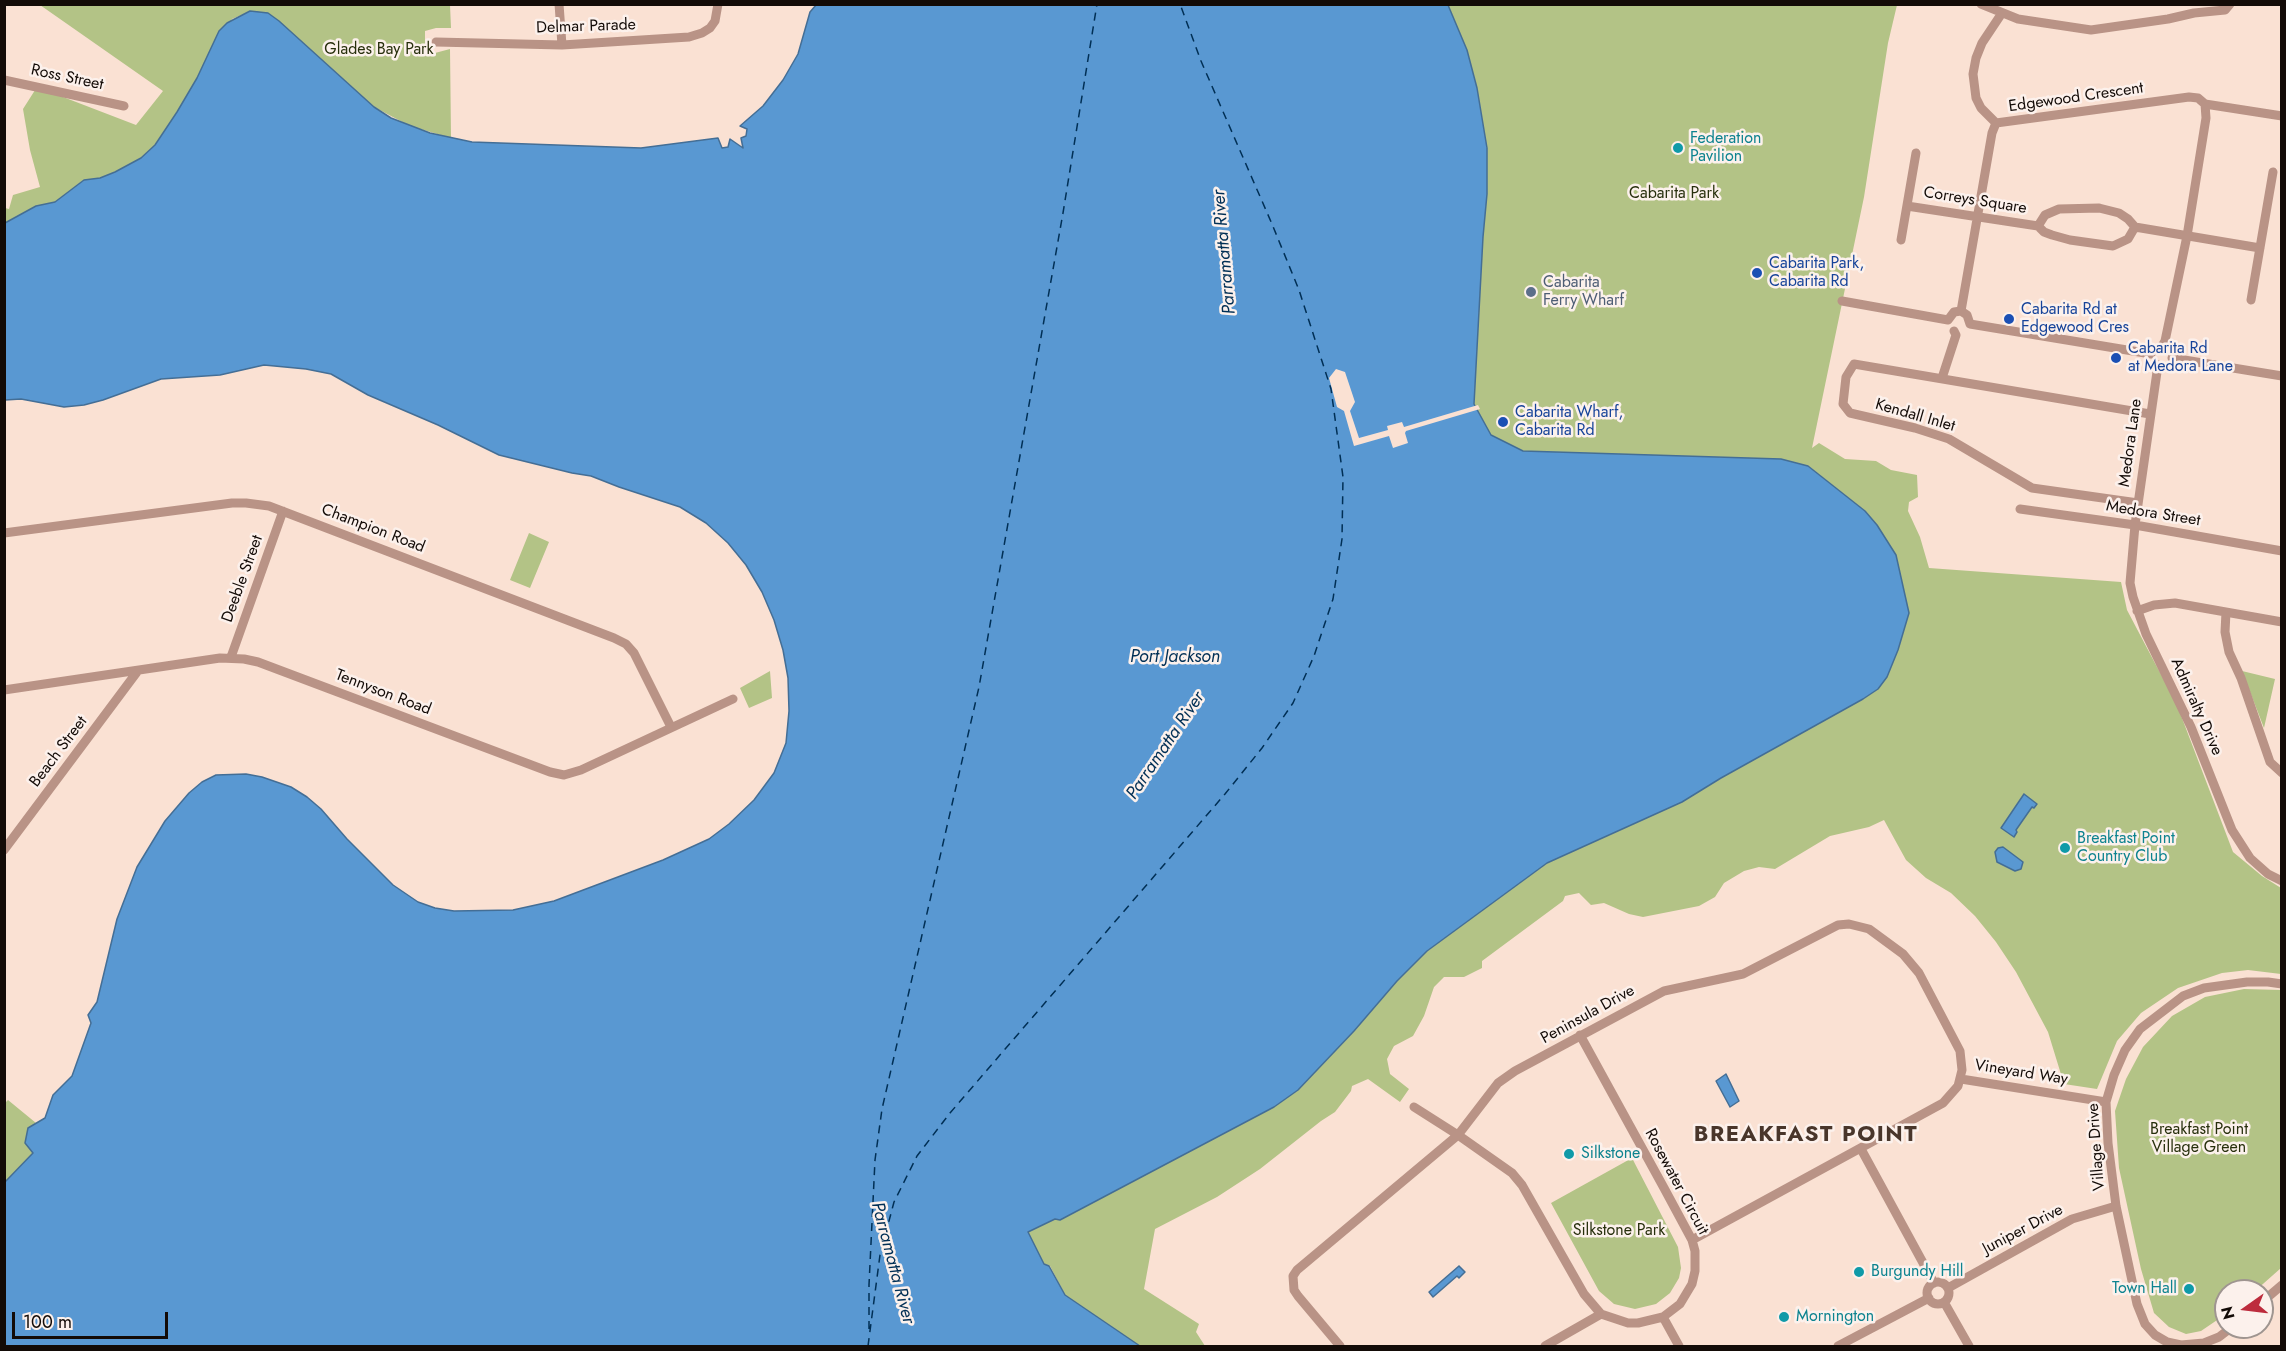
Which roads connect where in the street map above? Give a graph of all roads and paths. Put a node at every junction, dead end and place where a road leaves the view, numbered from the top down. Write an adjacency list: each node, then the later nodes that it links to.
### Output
1 (560, 4): 7 (street)
2 (718, 4): 7 (street, Delmar Parade)
3 (1981, 4): 5 (street)
4 (2230, 4): 5 (street)
5 (2002, 13): 12 (street)
6 (436, 42): 7 (street, Delmar Parade)
7 (562, 45)
8 (4, 80): 10 (street, Ross Street)
9 (2205, 104): 11 (street, Edgewood Crescent); 12 (street, Edgewood Crescent); 19 (street)
10 (124, 106)
11 (2282, 116)
12 (1996, 123): 16 (street, Edgewood Crescent)
13 (1916, 153): 15 (street)
14 (2273, 172): 21 (street)
15 (1907, 206): 16 (street, Correys Square); 20 (street)
16 (1978, 216): 17 (street, Correys Square); 24 (street, Edgewood Crescent)
17 (2038, 226): 18 (street, Correys Square); 18 (street, Correys Square)
18 (2135, 227): 19 (street, Correys Square)
19 (2187, 236): 21 (street, Correys Square); 28 (street)
20 (1901, 240)
21 (2260, 248): 22 (street)
22 (2251, 300)
23 (1842, 301): 25 (street)
24 (1961, 311): 25 (street); 26 (street)
25 (1948, 320): 27 (street)
26 (1970, 324): 27 (street); 29 (street)
27 (1954, 331): 33 (street)
28 (2162, 346): 29 (street); 30 (street)
29 (2151, 354): 31 (street)
30 (2172, 358): 31 (street); 32 (street)
31 (2158, 365): 34 (street, Medora Lane)
32 (2282, 376)
33 (1942, 378): 34 (street, Kendall Inlet); 35 (street, Kendall Inlet)
34 (2150, 414): 35 (street, Medora Lane)
35 (2138, 502): 38 (street, Medora Lane)
36 (2020, 509): 38 (street, Medora Street)
37 (283, 511): 39 (street, Champion Road); 44 (street, Deeble Street); 48 (street, Champion Road)
38 (2135, 525): 40 (street, Medora Street); 41 (street, Admiralty Drive)
39 (4, 533)
40 (2282, 551)
41 (2137, 611): 42 (street); 51 (street, Admiralty Drive)
42 (2226, 612): 43 (street); 49 (street)
43 (2282, 622)
44 (231, 657): 45 (street, Tennyson Road); 48 (street, Tennyson Road)
45 (137, 672): 46 (street, Tennyson Road); 50 (street, Beach Street)
46 (4, 690)
47 (733, 699): 48 (street, Tennyson Road)
48 (671, 727)
49 (2282, 773)
50 (4, 850)
51 (2282, 881)
52 (2282, 984): 55 (street, Village Drive)
53 (1580, 1035): 54 (street, Peninsula Drive); 57 (street, Peninsula Drive); 60 (street, Rosewater Circuit)
54 (1961, 1079): 55 (street, Vineyard Way); 58 (street, Vineyard Way)
55 (2106, 1102): 59 (street, Village Drive)
56 (1414, 1107): 57 (street)
57 (1458, 1135): 65 (street); 68 (street, Peninsula Drive)
58 (1861, 1149): 60 (street, Vineyard Way); 61 (street)
59 (2116, 1206): 62 (street, Juniper Drive); 67 (street, Village Drive)
60 (1692, 1240): 66 (street, Rosewater Circuit)
61 (1934, 1283): 62 (street); 63 (street)
62 (1948, 1288): 64 (street)
63 (1929, 1298): 64 (street); 71 (street)
64 (1944, 1302): 72 (street)
65 (1601, 1314): 66 (street); 69 (street)
66 (1663, 1317): 70 (street)
67 (2214, 1339)
68 (1340, 1347)
69 (1545, 1347)
70 (1679, 1347)
71 (1838, 1347)
72 (1968, 1347)

